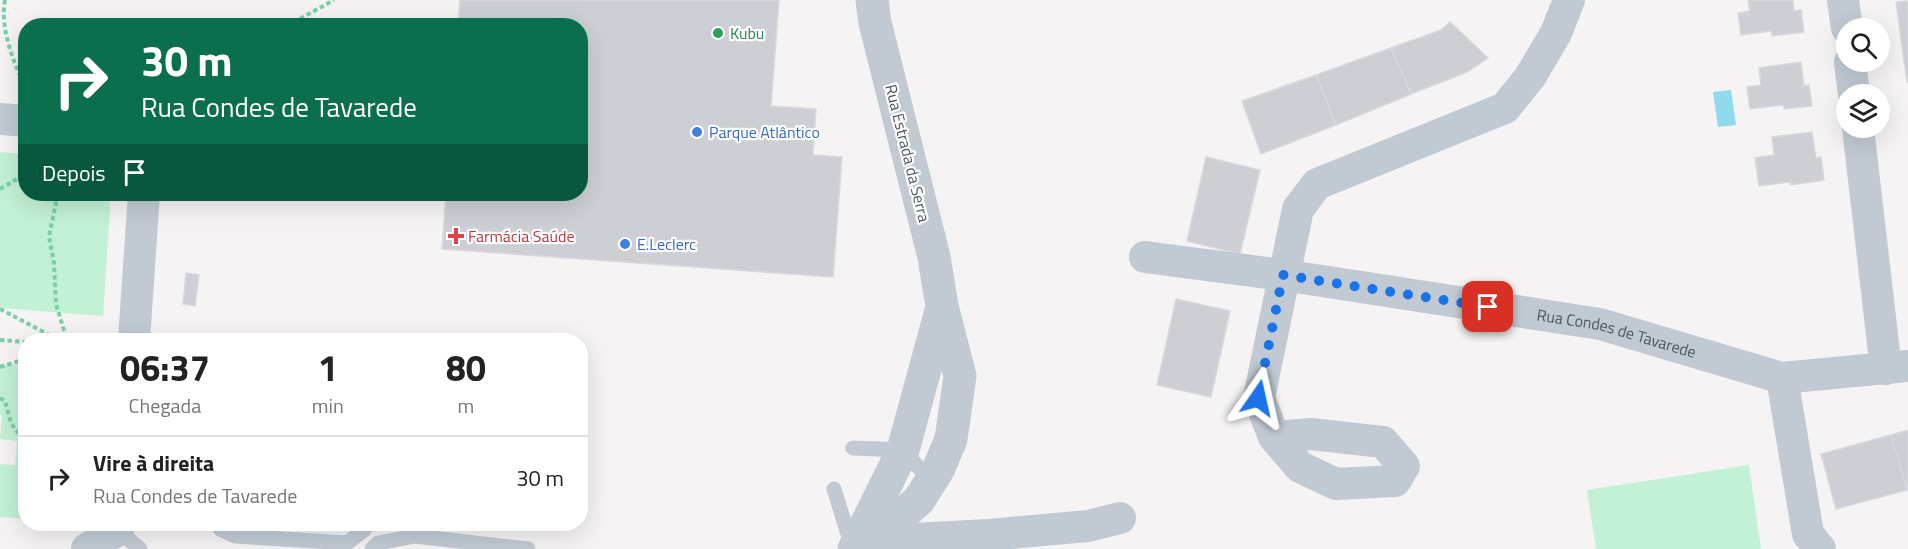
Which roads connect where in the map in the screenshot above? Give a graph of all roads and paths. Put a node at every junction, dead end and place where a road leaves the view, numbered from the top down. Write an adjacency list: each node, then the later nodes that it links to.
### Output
1 (4, 0): 8 (path)
2 (334, 0): 6 (path)
3 (872, 0): 18 (street, Rua Estrada da Serra)
4 (1569, 0): 17 (street)
5 (1843, 0): 7 (street)
6 (301, 18)
7 (1845, 18)
8 (18, 71)
9 (0, 119): 10 (street)
10 (18, 120)
11 (1860, 138): 27 (street)
12 (18, 178): 13 (path)
13 (0, 189)
14 (56, 201): 21 (path)
15 (144, 201): 22 (street)
16 (1145, 257): 17 (street, Rua Condes de Tavarede)
17 (1283, 275): 28 (street, Rua Condes de Tavarede); 31 (street)
18 (942, 306): 33 (street, Rua Estrada da Serra); 34 (street, Rua Estrada da Serra)
19 (0, 309): 20 (path)
20 (46, 333)
21 (65, 333)
22 (134, 333)
23 (0, 340): 24 (path)
24 (18, 341)
25 (18, 361): 26 (path)
26 (0, 367)
27 (1897, 368): 28 (street, Rua Condes de Tavarede)
28 (1782, 378): 44 (street)
29 (0, 398): 30 (path)
30 (18, 433)
31 (1274, 437)
32 (853, 448): 33 (lane)
33 (903, 450): 34 (lane); 40 (street, Rua Estrada da Serra)
34 (931, 481): 40 (street, Rua Estrada da Serra)
35 (834, 489): 40 (lane)
36 (1120, 518): 40 (street)
37 (224, 531): 38 (lane)
38 (362, 531)
39 (126, 534): 41 (street)
40 (859, 547)
41 (87, 549)
42 (372, 549): 43 (lane)
43 (528, 549)
44 (1820, 549)

